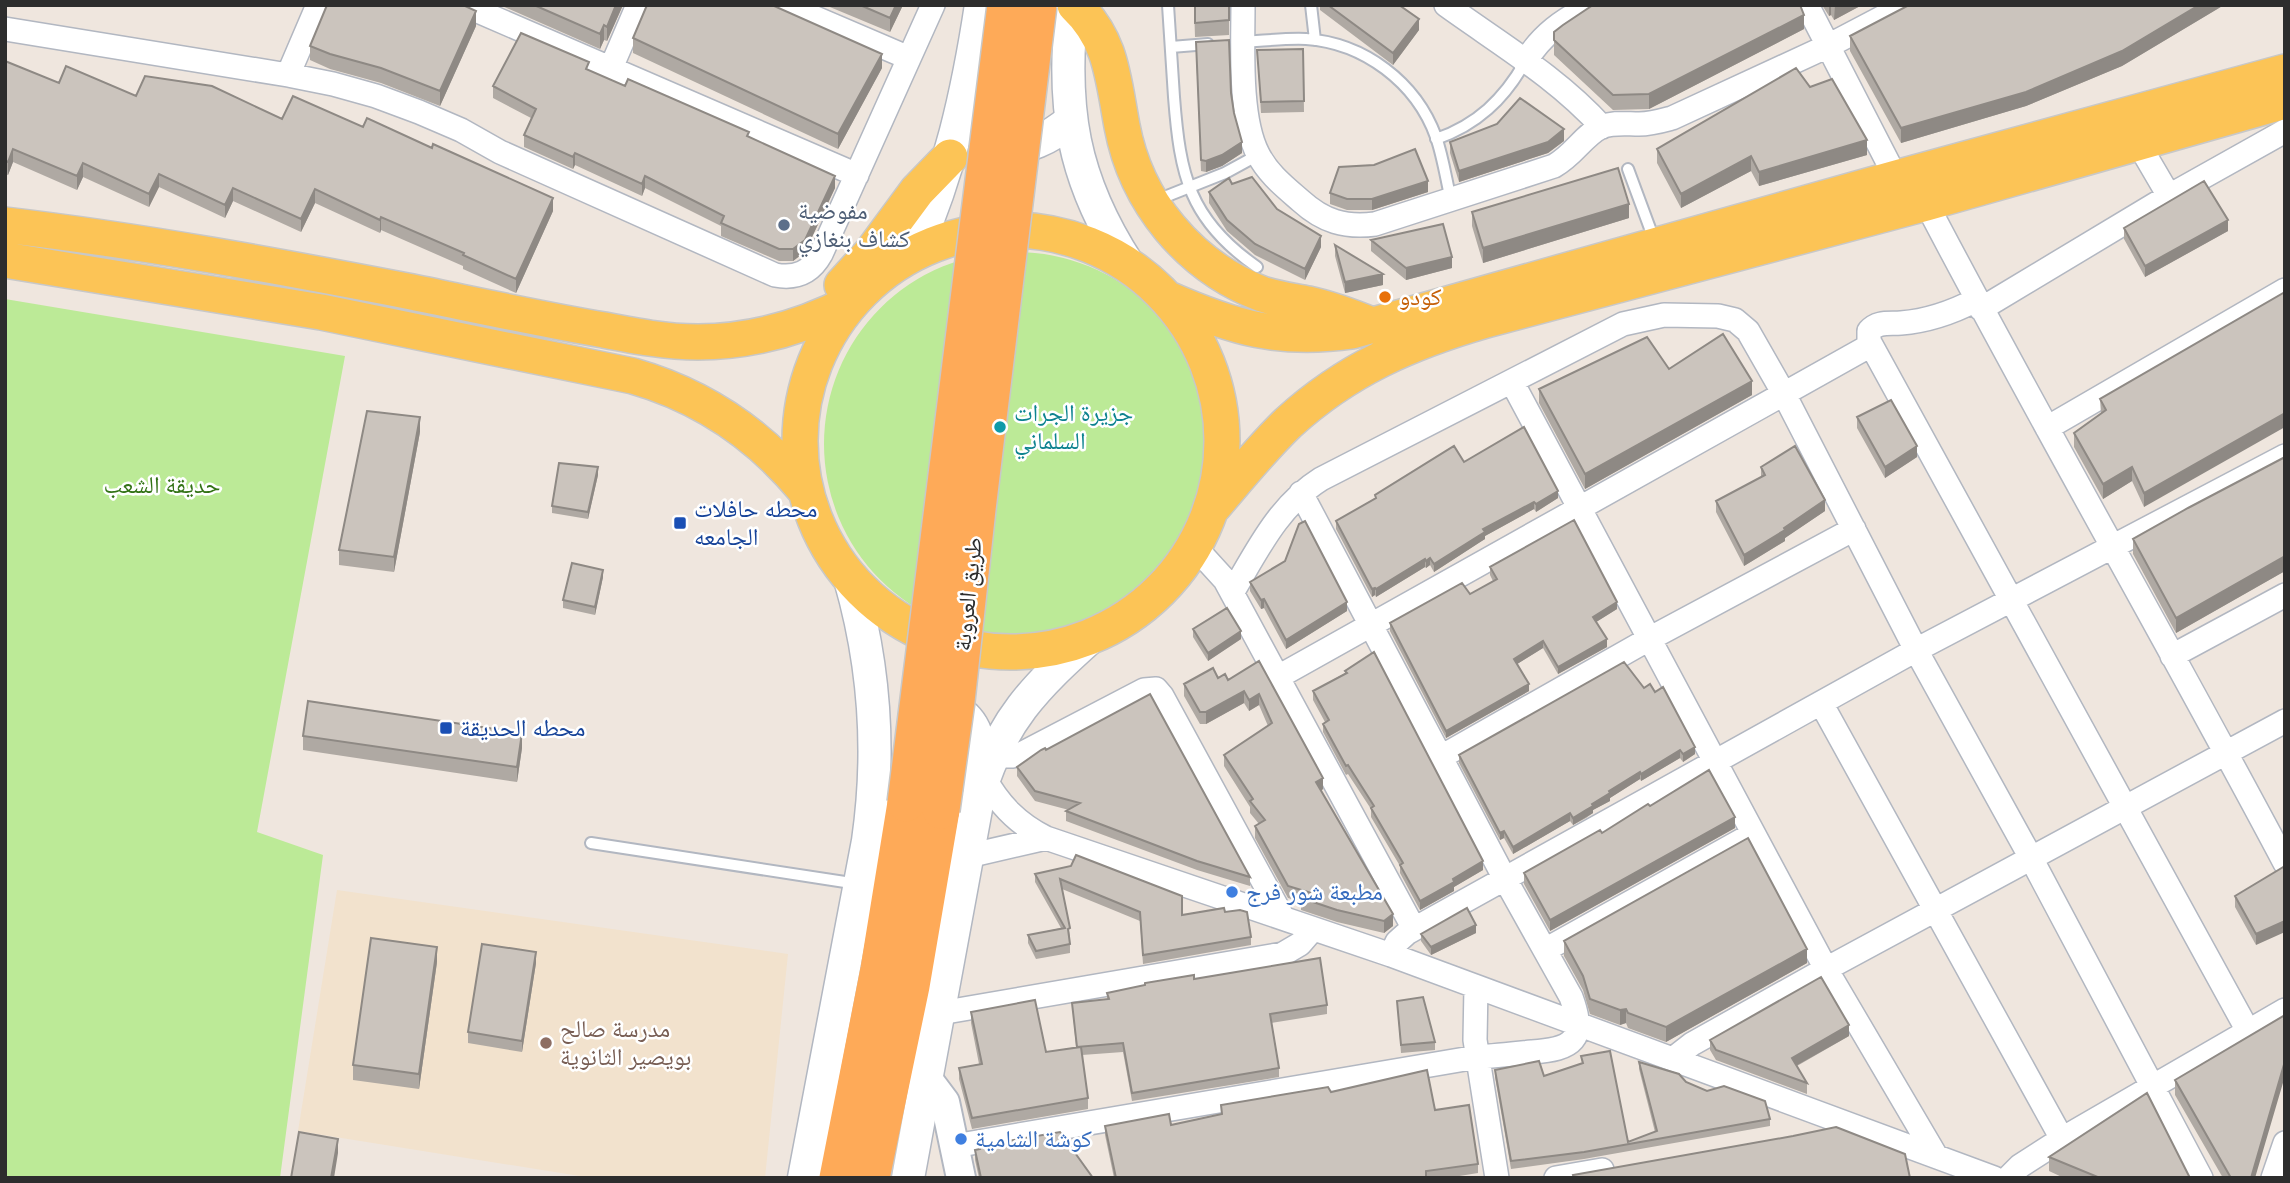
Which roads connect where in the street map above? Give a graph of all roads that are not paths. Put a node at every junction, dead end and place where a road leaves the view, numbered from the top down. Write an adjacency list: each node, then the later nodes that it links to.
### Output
1 (317, 5): 27 (street)
2 (464, 5): 25 (street)
3 (638, 5): 25 (street)
4 (785, 5): 23 (street)
5 (933, 5): 23 (street)
6 (981, 5): 34 (main road)
7 (1006, 5): 85 (highway, طريق العروبة, bridge)
8 (1038, 5): 85 (highway, طريق العروبة, bridge)
9 (1074, 5): 29 (main road); 42 (main road)
10 (1168, 5): 22 (lane)
11 (1243, 5): 19 (street)
12 (1311, 5): 18 (lane)
13 (1446, 5): 24 (street)
14 (1592, 5): 24 (street)
15 (1807, 5): 21 (street)
16 (1906, 5): 21 (street)
17 (5, 29): 27 (street)
18 (1315, 40): 19 (lane); 32 (lane)
19 (1237, 43): 35 (street)
20 (1219, 44): 22 (lane)
21 (1828, 46): 30 (street); 38 (street)
22 (1171, 47): 39 (lane)
23 (909, 58): 37 (street)
24 (1525, 62): 30 (street); 32 (lane)
25 (611, 68): 37 (street)
26 (2285, 72): 38 (main road)
27 (288, 75): 37 (street)
28 (2285, 101): 33 (main road)
29 (1070, 121): 34 (main road); 48 (main road)
30 (1602, 127): 41 (street)
31 (2285, 131): 40 (street)
32 (1436, 139): 41 (lane)
33 (2138, 143): 40 (street); 43 (main road)
34 (952, 147): 46 (main road); 55 (main road)
35 (1258, 155): 39 (lane); 41 (street)
36 (1628, 169): 45 (lane)
37 (857, 175)
38 (1896, 178): 45 (main road)
39 (1190, 188): 42 (lane); 49 (lane)
40 (2169, 196): 53 (street)
41 (1451, 200)
42 (1151, 202): 54 (main road)
43 (1926, 203): 53 (street); 64 (main road)
44 (7, 224): 55 (main road)
45 (1656, 245): 54 (main road)
46 (913, 255): 48 (main road); 52 (main road)
47 (5, 260): 61 (main road)
48 (1129, 265): 51 (main road)
49 (1257, 267)
50 (2285, 290): 59 (street)
51 (1167, 298): 54 (main road); 64 (main road)
52 (853, 301): 55 (main road); 61 (main road)
53 (1979, 305): 56 (street); 59 (street)
54 (1374, 326)
55 (783, 330)
56 (1871, 345): 58 (street); 71 (street)
57 (1512, 382): 58 (street); 62 (street); 63 (street)
58 (1784, 394): 63 (street); 65 (street)
59 (2047, 428): 67 (street)
60 (2285, 456): 67 (street)
61 (805, 490): 68 (main road)
62 (1301, 493): 69 (street); 72 (street)
63 (1579, 508): 72 (street); 74 (street)
64 (1211, 510): 66 (main road)
65 (1854, 529): 74 (street); 75 (street)
66 (1195, 546): 69 (street); 73 (main road)
67 (2113, 546): 71 (street); 76 (street)
68 (850, 579): 73 (main road); 82 (main road)
69 (1232, 593): 77 (street)
70 (2285, 595): 76 (street)
71 (2011, 599): 75 (street); 86 (street)
72 (1371, 625): 77 (street); 81 (street)
73 (1093, 635): 84 (main road)
74 (1649, 639): 81 (street); 83 (street)
75 (1916, 650): 78 (street); 91 (street)
76 (2172, 656): 80 (street)
77 (1278, 677): 98 (street)
78 (1821, 703): 83 (street); 95 (street)
79 (2285, 721): 80 (street)
80 (2226, 752): 86 (street); 92 (street)
81 (1441, 757): 93 (street)
82 (876, 759): 84 (main road); 94 (main road)
83 (1715, 762): 87 (street); 93 (street)
84 (985, 777): 88 (street); 90 (main road); 96 (street)
85 (924, 806): 119 (highway, طريق العروبة); 120 (highway, طريق العروبة)
86 (2125, 807): 91 (street); 106 (street)
87 (1753, 834): 99 (street); 101 (street)
88 (1046, 838): 90 (street); 96 (street)
89 (591, 843): 94 (lane)
90 (968, 856): 104 (main road)
91 (2031, 858): 95 (street); 110 (street)
92 (2285, 863)
93 (1505, 878): 98 (street); 99 (street)
94 (860, 885): 118 (main road)
95 (1934, 910): 101 (street); 113 (street)
96 (1283, 918): 97 (street)
97 (1313, 929): 100 (street); 104 (street)
98 (1414, 929): 100 (street)
99 (1545, 950): 105 (street)
100 (1391, 955): 102 (street)
101 (1826, 969): 108 (street); 116 (street)
102 (1476, 987): 105 (street); 107 (street)
103 (2285, 1010): 106 (street)
104 (940, 1013): 109 (main road)
105 (1578, 1025): 107 (street); 108 (street)
106 (2248, 1031): 110 (street)
107 (1478, 1057): 115 (street); 123 (street)
108 (1674, 1058): 111 (street)
109 (927, 1078): 115 (street); 121 (main road)
110 (2153, 1086): 113 (street); 127 (street)
111 (1843, 1124): 112 (street); 116 (street)
112 (1810, 1133)
113 (2062, 1139): 126 (street)
114 (2285, 1143): 128 (street)
115 (954, 1146): 122 (street)
116 (1936, 1156): 125 (street)
117 (1629, 1165): 124 (street)
118 (804, 1178)
119 (838, 1178)
120 (871, 1178)
121 (908, 1178)
122 (961, 1178)
123 (1497, 1178)
124 (1560, 1178)
125 (1994, 1178)
126 (2008, 1178)
127 (2201, 1178)
128 (2273, 1178)

